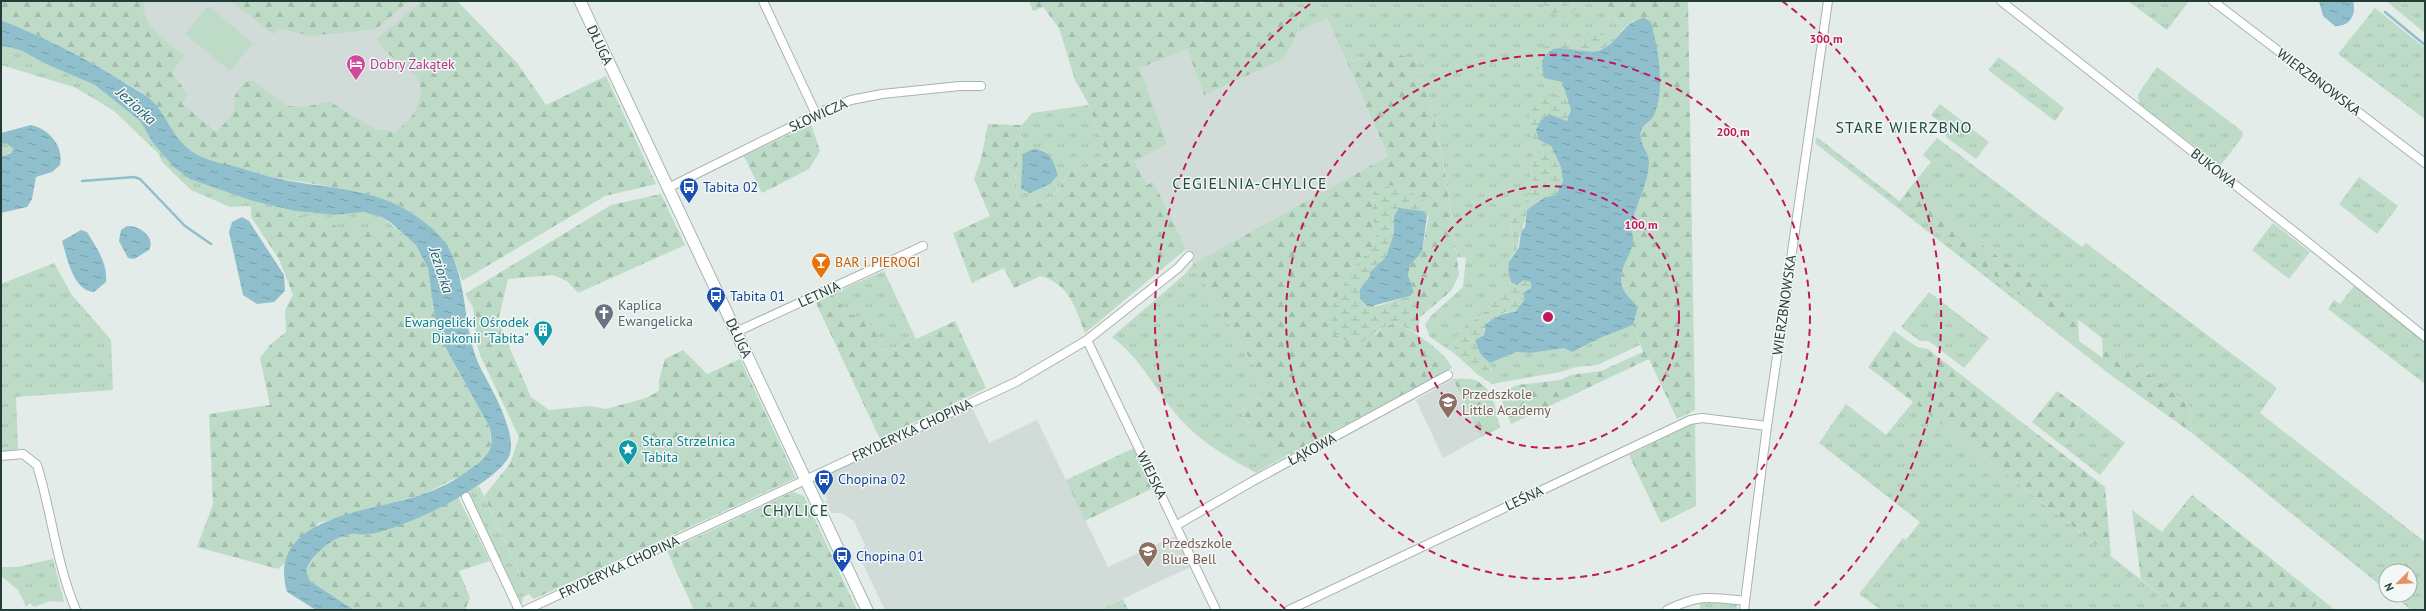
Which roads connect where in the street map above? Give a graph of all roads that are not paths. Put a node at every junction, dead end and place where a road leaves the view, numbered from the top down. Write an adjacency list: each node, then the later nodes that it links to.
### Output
1 (580, 1): 9 (street, DŁUGA)
2 (763, 1): 7 (street)
3 (1828, 1): 16 (street, WIERZBNOWSKA)
4 (2001, 1): 13 (street, BUKOWA)
5 (2214, 1): 8 (street, WIERZBNOWSKA)
6 (980, 86): 7 (street, SŁOWICZA)
7 (816, 114): 9 (street, SŁOWICZA)
8 (2425, 163)
9 (668, 188): 12 (street, DŁUGA)
10 (924, 246): 12 (street, LETNIA)
11 (1189, 256): 14 (street, FRYDERYKA CHOPINA)
12 (736, 332): 18 (street, DŁUGA)
13 (2425, 337)
14 (1087, 340): 18 (street, FRYDERYKA CHOPINA); 20 (street, WIEJSKA)
15 (1448, 375): 20 (street, ŁĄKOWA)
16 (1767, 426): 21 (street, WIERZBNOWSKA); 27 (street, LEŚNA)
17 (1, 456): 22 (street)
18 (806, 480): 24 (street, FRYDERYKA CHOPINA); 25 (street, DŁUGA)
19 (466, 497): 23 (street)
20 (1177, 525): 26 (street, WIEJSKA)
21 (1745, 601): 28 (street); 29 (street, WIERZBNOWSKA)
22 (76, 610)
23 (519, 610)
24 (526, 610)
25 (867, 610)
26 (1216, 610)
27 (1288, 610)
28 (1667, 610)
29 (1744, 610)

